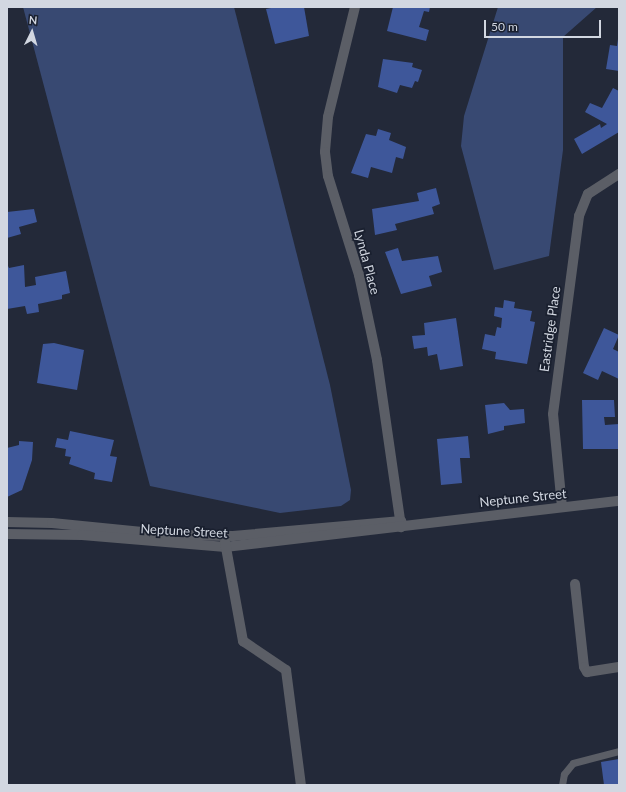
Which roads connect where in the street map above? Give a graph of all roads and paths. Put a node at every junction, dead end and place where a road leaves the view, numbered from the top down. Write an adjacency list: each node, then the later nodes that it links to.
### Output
1 (355, 7): 7 (street, Lynda Place)
2 (619, 174): 4 (street, Eastridge Place)
3 (619, 501): 4 (street, Neptune Street)
4 (562, 507): 7 (street, Neptune Street)
5 (7, 522): 6 (street, Neptune Street)
6 (52, 523): 9 (street); 10 (street, Neptune Street)
7 (400, 524): 11 (street, Neptune Street); 12 (street, Neptune Street)
8 (7, 534): 9 (street, Neptune Street)
9 (51, 534): 10 (street, Neptune Street)
10 (131, 536): 11 (street, Neptune Street); 12 (street, Neptune Street)
11 (224, 536): 12 (street)
12 (225, 547): 16 (street)
13 (575, 584): 14 (street)
14 (619, 667)
15 (619, 751): 17 (lane)
16 (301, 785)
17 (562, 785)

